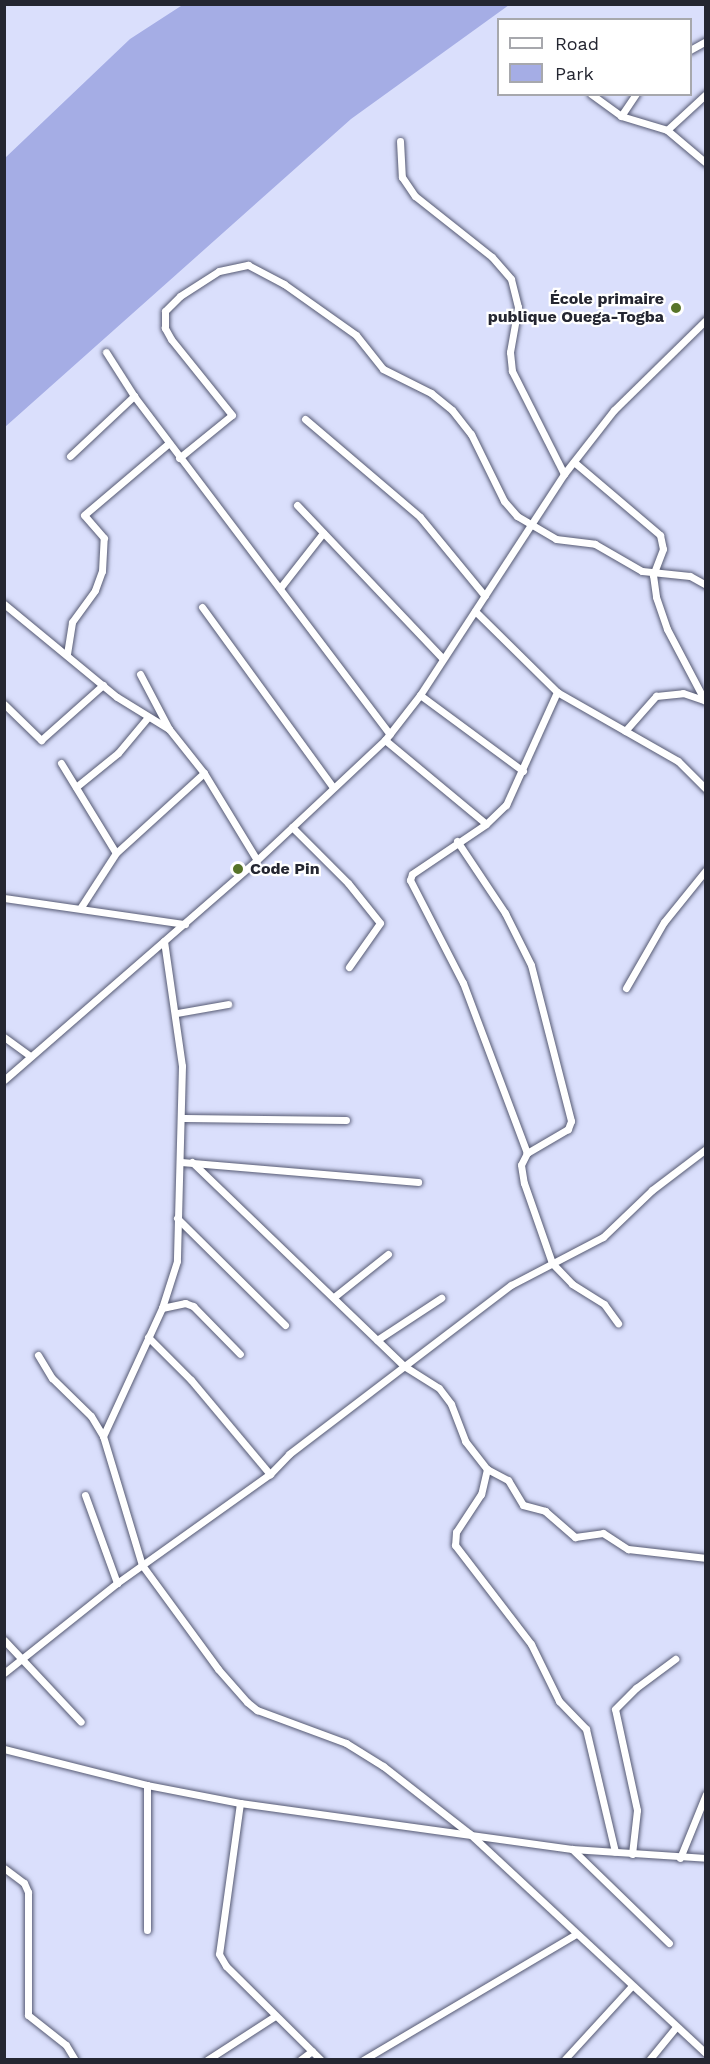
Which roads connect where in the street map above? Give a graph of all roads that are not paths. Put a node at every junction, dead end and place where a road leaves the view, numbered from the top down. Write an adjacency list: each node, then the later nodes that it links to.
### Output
1 (705, 41): 2 (street)
2 (692, 49)
3 (705, 94): 7 (street)
4 (594, 96): 6 (street)
5 (635, 96): 6 (street)
6 (621, 116): 7 (street)
7 (667, 130): 9 (street)
8 (400, 141): 18 (street)
9 (705, 164)
10 (704, 324): 17 (street)
11 (106, 352): 12 (street)
12 (134, 396): 14 (street); 15 (street)
13 (305, 419): 25 (street)
14 (169, 442): 16 (street); 29 (street)
15 (70, 456)
16 (179, 458): 20 (street); 24 (street)
17 (574, 462): 18 (street); 22 (street)
18 (564, 474): 20 (street)
19 (297, 505): 21 (street)
20 (531, 524): 22 (street); 25 (street)
21 (323, 532): 24 (street); 30 (street)
22 (653, 575): 23 (street); 35 (street)
23 (705, 585)
24 (280, 588): 40 (street)
25 (485, 596): 28 (street)
26 (4, 604): 29 (street)
27 (202, 607): 46 (street)
28 (476, 611): 30 (street); 33 (street)
29 (67, 654): 32 (street)
30 (443, 659): 34 (street)
31 (140, 674): 38 (street)
32 (103, 685): 36 (street); 37 (street)
33 (557, 692): 39 (street); 42 (street)
34 (420, 695): 40 (street); 42 (street)
35 (705, 701): 39 (street)
36 (4, 704)
37 (148, 717): 38 (street); 45 (street)
38 (168, 729): 43 (street)
39 (625, 731): 44 (street)
40 (387, 737): 46 (street); 47 (street)
41 (61, 763): 45 (street)
42 (523, 771): 47 (street)
43 (204, 773): 50 (street); 51 (street)
44 (704, 785)
45 (76, 787): 50 (street)
46 (333, 787): 48 (street)
47 (486, 824): 49 (street)
48 (292, 827): 51 (street); 57 (street)
49 (457, 841): 67 (street); 67 (street)
50 (116, 854): 54 (street)
51 (257, 860): 55 (street)
52 (705, 870): 58 (street)
53 (4, 898): 54 (street)
54 (81, 907): 55 (street)
55 (184, 924): 56 (street)
56 (164, 941): 60 (street); 62 (street)
57 (349, 967)
58 (626, 988)
59 (228, 1004): 60 (street)
60 (177, 1012): 64 (street)
61 (4, 1037): 62 (street)
62 (29, 1055): 63 (street)
63 (4, 1080)
64 (184, 1118): 65 (street); 68 (street)
65 (345, 1120)
66 (705, 1149): 73 (street)
67 (527, 1153): 73 (street)
68 (181, 1162): 69 (street); 71 (street)
69 (192, 1162): 70 (street); 74 (street)
70 (418, 1182)
71 (177, 1218): 76 (street); 78 (street)
72 (388, 1254): 74 (street)
73 (552, 1263): 77 (street); 83 (street)
74 (334, 1297): 80 (street)
75 (441, 1298): 80 (street)
76 (162, 1308): 79 (street); 81 (street)
77 (618, 1323)
78 (285, 1324)
79 (148, 1337): 84 (street); 86 (street)
80 (377, 1340): 83 (street)
81 (240, 1354)
82 (38, 1355): 84 (street)
83 (404, 1366): 85 (street); 86 (street)
84 (103, 1436): 89 (street)
85 (487, 1469): 88 (street); 102 (street)
86 (270, 1474): 89 (street)
87 (85, 1495): 90 (street)
88 (705, 1558)
89 (142, 1564): 90 (street); 100 (street)
90 (117, 1583): 93 (street)
91 (4, 1640): 93 (street)
92 (675, 1659): 103 (street)
93 (20, 1660): 94 (street); 95 (street)
94 (4, 1673)
95 (81, 1722)
96 (4, 1749): 97 (street)
97 (147, 1785): 99 (street); 107 (street)
98 (705, 1794): 104 (street)
99 (240, 1803): 100 (street); 111 (street)
100 (470, 1834): 101 (street); 108 (street)
101 (572, 1849): 102 (street); 109 (street)
102 (615, 1852): 103 (street)
103 (632, 1854): 104 (street)
104 (680, 1858): 105 (street)
105 (705, 1858)
106 (4, 1868): 115 (street)
107 (147, 1930)
108 (576, 1934): 110 (street); 119 (street)
109 (669, 1942)
110 (631, 1986): 112 (street); 120 (street)
111 (275, 2016): 113 (street); 116 (street)
112 (676, 2027): 114 (street); 121 (street)
113 (312, 2051): 117 (street); 118 (street)
114 (705, 2054)
115 (75, 2060)
116 (207, 2060)
117 (300, 2060)
118 (321, 2060)
119 (363, 2060)
120 (564, 2060)
121 (649, 2060)

